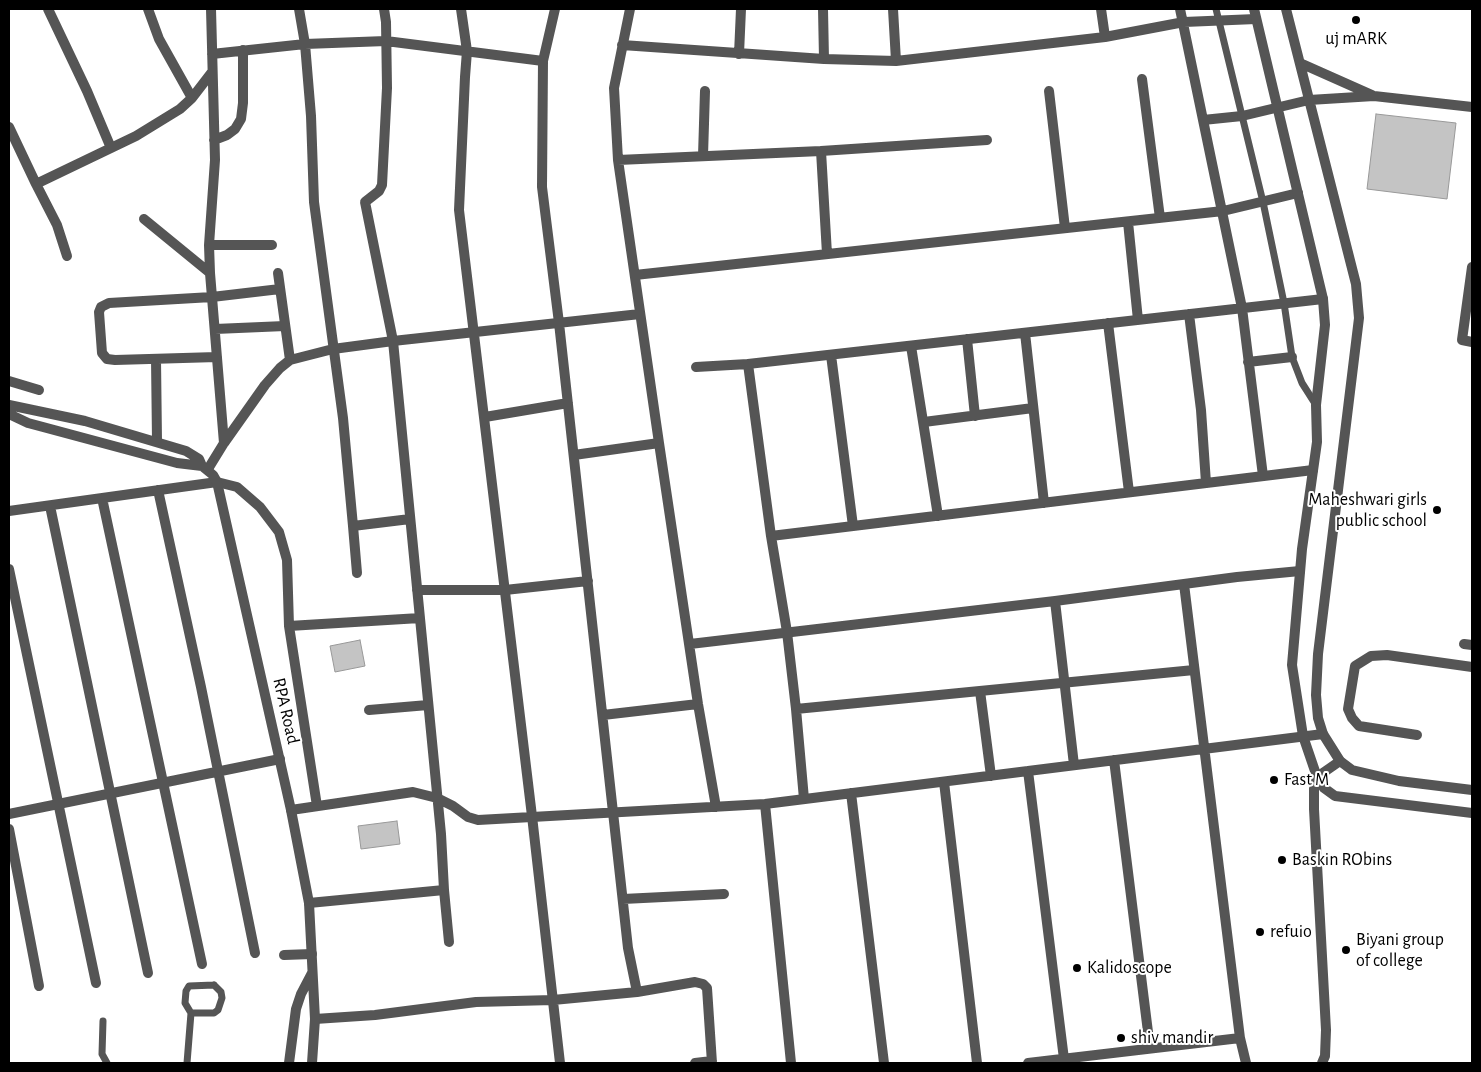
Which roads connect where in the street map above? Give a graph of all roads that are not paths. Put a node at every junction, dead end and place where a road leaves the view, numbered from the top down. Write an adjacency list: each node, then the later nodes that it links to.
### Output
1 (48, 9): 45 (street)
2 (148, 9): 36 (street)
3 (211, 9): 25 (street)
4 (298, 9): 21 (street)
5 (384, 9): 20 (street)
6 (461, 9): 24 (street)
7 (555, 9): 28 (street)
8 (630, 9): 22 (street)
9 (741, 9): 26 (street)
10 (823, 9): 27 (street)
11 (893, 9): 29 (street)
12 (1101, 9): 19 (street)
13 (1180, 9): 18 (street)
14 (1216, 9): 17 (lane)
15 (1286, 9): 30 (street)
16 (1255, 14): 17 (street); 39 (street)
17 (1218, 20): 18 (street); 40 (lane)
18 (1184, 22): 19 (street); 41 (street)
19 (1105, 37): 29 (street)
20 (386, 41): 21 (street); 24 (street); 81 (street)
21 (305, 44): 23 (street); 84 (street)
22 (622, 45): 26 (street); 49 (street)
23 (244, 50): 25 (street); 43 (street)
24 (468, 51): 28 (street); 78 (street)
25 (212, 54): 31 (street)
26 (739, 54): 27 (street)
27 (824, 59): 29 (street)
28 (543, 61): 74 (street)
29 (896, 61)
30 (1300, 63): 35 (street); 37 (street)
31 (212, 72): 36 (street); 43 (street)
32 (1142, 79): 54 (street)
33 (704, 91): 48 (street)
34 (1049, 91): 57 (street)
35 (1374, 96): 37 (street); 38 (street)
36 (192, 98): 45 (street)
37 (1309, 100): 39 (street); 144 (street)
38 (1472, 107)
39 (1277, 108): 40 (street); 51 (street)
40 (1242, 116): 41 (street); 52 (lane)
41 (1203, 120): 53 (street)
42 (9, 127): 46 (street)
43 (214, 140): 58 (street)
44 (988, 140): 47 (street)
45 (111, 148): 50 (street)
46 (13, 149): 50 (street)
47 (821, 151): 48 (street); 60 (street)
48 (703, 156): 49 (street)
49 (618, 160): 65 (street)
50 (36, 184): 61 (street)
51 (1298, 193): 52 (street); 68 (street)
52 (1263, 202): 53 (street); 69 (lane)
53 (1223, 211): 54 (street); 70 (street)
54 (1160, 218): 56 (street)
55 (144, 219): 63 (street)
56 (1128, 222): 57 (street); 73 (street)
57 (1065, 228): 60 (street)
58 (210, 245): 59 (street); 63 (street)
59 (272, 245)
60 (827, 254): 65 (street)
61 (67, 256)
62 (1472, 267): 82 (street)
63 (210, 273): 67 (street)
64 (278, 273): 66 (street)
65 (635, 275): 71 (street)
66 (280, 289): 67 (street); 76 (street)
67 (212, 297): 77 (street); 88 (street)
68 (1323, 299): 69 (street); 97 (street)
69 (1284, 303): 70 (street); 87 (lane)
70 (1242, 308): 72 (street); 90 (street)
71 (640, 314): 74 (street); 105 (street)
72 (1190, 314): 73 (street); 111 (street)
73 (1138, 320): 75 (street)
74 (559, 323): 78 (street); 95 (street)
75 (1108, 323): 79 (street); 113 (street)
76 (285, 326): 77 (street); 89 (street)
77 (215, 328): 86 (street)
78 (474, 332): 81 (street); 101 (street)
79 (1025, 332): 80 (street); 98 (street)
80 (966, 339): 83 (street); 100 (street)
81 (393, 341): 84 (street); 119 (street)
82 (1472, 342)
83 (911, 346): 85 (street); 102 (street)
84 (333, 350): 89 (street); 120 (street)
85 (830, 355): 91 (street); 121 (street)
86 (217, 357): 88 (street); 104 (street)
87 (1292, 357): 90 (street); 97 (lane)
88 (156, 359): 103 (street)
89 (290, 360): 104 (street)
90 (1248, 362): 109 (street)
91 (748, 364): 92 (street); 122 (street)
92 (696, 367)
93 (9, 381): 94 (street)
94 (39, 390)
95 (568, 403): 101 (street); 106 (street)
96 (9, 404): 103 (street, RPA Road)
97 (1316, 405): 108 (street)
98 (1034, 408): 100 (street); 115 (street)
99 (9, 414): 107 (street)
100 (975, 416): 102 (street)
101 (484, 417): 129 (street)
102 (924, 422): 118 (street)
103 (157, 441): 107 (street, RPA Road)
104 (224, 443): 107 (street)
105 (659, 444): 106 (street); 134 (street)
106 (574, 455): 126 (street)
107 (205, 468): 110 (street, RPA Road)
108 (1313, 470): 109 (street); 124 (street)
109 (1263, 476): 111 (street)
110 (217, 482): 112 (street); 132 (street); 148 (street, RPA Road)
111 (1206, 482): 113 (street)
112 (158, 490): 114 (street); 152 (street)
113 (1129, 492): 115 (street)
114 (102, 498): 116 (street); 156 (street)
115 (1044, 503): 118 (street)
116 (50, 506): 117 (street); 159 (street)
117 (9, 511)
118 (938, 516): 121 (street)
119 (410, 519): 120 (street); 128 (street)
120 (353, 526): 125 (street)
121 (853, 526): 122 (street)
122 (771, 536): 133 (street)
123 (9, 569): 163 (street)
124 (1300, 571): 127 (street); 146 (street)
125 (356, 574)
126 (588, 581): 129 (street); 143 (street)
127 (1184, 584): 130 (street); 136 (street)
128 (417, 590): 129 (street); 131 (street)
129 (505, 590): 171 (street)
130 (1055, 601): 133 (street); 137 (street)
131 (420, 618): 132 (street); 140 (street)
132 (288, 626): 165 (street)
133 (787, 632): 134 (street); 141 (street)
134 (690, 644): 139 (street)
135 (1472, 668): 145 (street)
136 (1194, 670): 137 (street); 147 (street)
137 (1065, 683): 138 (street); 151 (street)
138 (980, 691): 141 (street); 154 (street)
139 (698, 704): 143 (street); 166 (street)
140 (428, 705): 142 (street); 161 (street)
141 (796, 709): 162 (street)
142 (369, 710)
143 (603, 715): 168 (street)
144 (1323, 734): 146 (street); 150 (street)
145 (1417, 735)
146 (1303, 736): 147 (street); 155 (street)
147 (1204, 749): 149 (street); 191 (street)
148 (280, 759): 152 (street); 167 (street, RPA Road)
149 (1114, 760): 151 (street); 192 (street)
150 (1340, 761): 155 (street); 158 (street)
151 (1074, 765): 153 (street)
152 (218, 771): 156 (street); 178 (street)
153 (1028, 771): 154 (street); 193 (street)
154 (991, 776): 157 (street)
155 (1317, 777): 169 (street); 206 (street)
156 (162, 782): 159 (street); 181 (street)
157 (944, 782): 160 (street); 203 (street)
158 (1472, 790)
159 (110, 793): 163 (street); 183 (street)
160 (851, 793): 162 (street); 202 (street)
161 (437, 798): 165 (street); 171 (street); 173 (street)
162 (804, 799): 164 (street)
163 (58, 804): 170 (street); 184 (street)
164 (766, 804): 166 (street); 201 (street)
165 (317, 806): 167 (street)
166 (716, 807): 168 (street)
167 (291, 810): 176 (street, RPA Road)
168 (613, 812): 171 (street); 175 (street)
169 (1472, 813)
170 (9, 814)
171 (532, 816): 187 (street)
172 (9, 829): 185 (street)
173 (444, 890): 176 (street); 177 (street)
174 (724, 894): 175 (street)
175 (623, 899): 186 (street)
176 (309, 903): 179 (street, RPA Road)
177 (449, 942)
178 (255, 953)
179 (312, 954): 180 (street); 182 (street, RPA Road)
180 (284, 955)
181 (202, 964)
182 (313, 972): 189 (street, RPA Road); 197 (street)
183 (148, 973)
184 (96, 983)
185 (39, 986)
186 (637, 992): 187 (street); 194 (street)
187 (553, 1000): 189 (street); 199 (street)
188 (191, 1013): 188 (lane); 196 (lane)
189 (315, 1019): 198 (street, RPA Road)
190 (103, 1021): 195 (lane)
191 (1240, 1038): 192 (street); 205 (street)
192 (1150, 1048): 193 (street)
193 (1064, 1059): 204 (street)
194 (712, 1062): 200 (street)
195 (107, 1063)
196 (187, 1063)
197 (289, 1063)
198 (312, 1063)
199 (560, 1063)
200 (696, 1063)
201 (791, 1063)
202 (884, 1063)
203 (977, 1063)
204 (1028, 1063)
205 (1246, 1063)
206 (1322, 1063)

